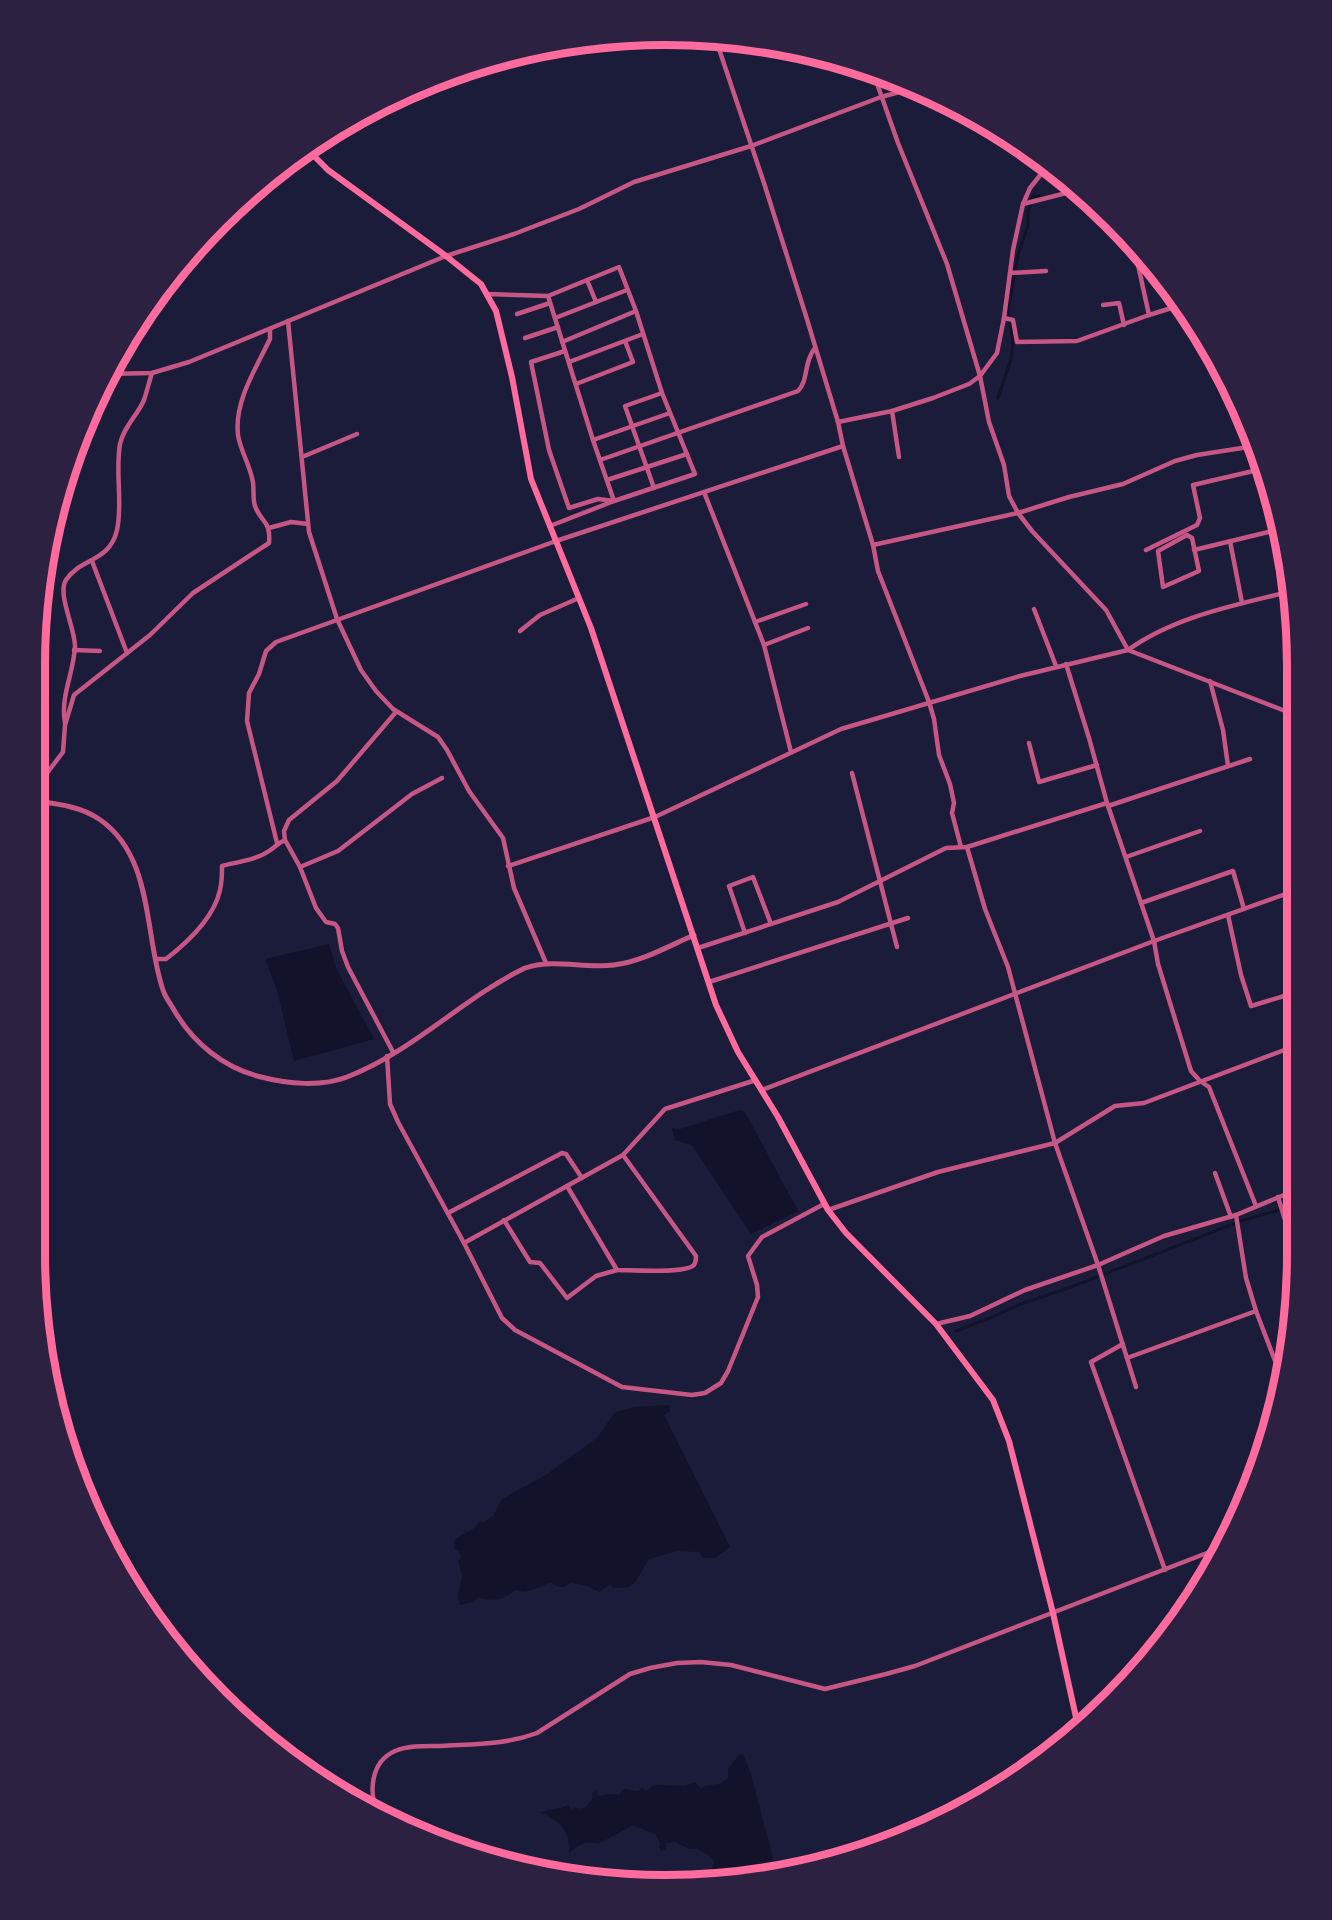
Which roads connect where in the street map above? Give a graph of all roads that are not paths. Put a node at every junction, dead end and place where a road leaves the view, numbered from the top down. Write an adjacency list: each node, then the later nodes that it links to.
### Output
1 (718, 47): 5 (street)
2 (876, 82): 4 (street)
3 (902, 91): 4 (street)
4 (881, 97): 5 (street); 40 (street)
5 (751, 146): 10 (street); 35 (street)
6 (313, 155): 10 (main road)
7 (1043, 172): 9 (street)
8 (1067, 193): 9 (street)
9 (1023, 204): 13 (street)
10 (446, 256): 16 (main road); 27 (street)
11 (1137, 262): 24 (street)
12 (1046, 271): 13 (street)
13 (1010, 273): 26 (street)
14 (587, 280): 15 (street); 17 (street); 18 (street)
15 (627, 290): 18 (street); 22 (street)
16 (486, 294): 17 (street); 65 (main road)
17 (548, 296): 19 (street)
18 (596, 302): 25 (street)
19 (550, 303): 23 (street); 25 (street)
20 (1103, 305): 28 (street)
21 (1173, 308): 24 (street)
22 (636, 311): 31 (street); 34 (street)
23 (518, 314)
24 (1149, 315): 28 (street)
25 (555, 318): 29 (street)
26 (1004, 318): 28 (street); 40 (street)
27 (288, 321): 30 (street); 54 (street)
28 (1124, 325)
29 (558, 327): 32 (street); 34 (street)
30 (270, 329): 38 (street); 66 (street)
31 (643, 334): 33 (street); 42 (street)
32 (525, 338)
33 (625, 341): 37 (street); 41 (street)
34 (562, 342): 36 (street)
35 (815, 348): 45 (street); 47 (street)
36 (565, 351): 37 (street); 62 (street)
37 (569, 362): 41 (street)
38 (152, 373): 39 (street); 73 (street)
39 (118, 374)
40 (980, 376): 43 (street); 63 (street)
41 (576, 384): 49 (street)
42 (662, 393): 44 (street); 46 (street)
43 (892, 411): 45 (street); 55 (street)
44 (670, 413): 46 (street); 47 (street)
45 (838, 422): 51 (street)
46 (632, 426): 49 (street); 50 (street)
47 (678, 432): 50 (street); 53 (street)
48 (357, 434): 54 (street)
49 (593, 440): 56 (street)
50 (639, 446): 56 (street); 57 (street)
51 (843, 446): 61 (street); 70 (street)
52 (1247, 447): 63 (street)
53 (687, 454): 57 (street); 60 (street)
54 (302, 457): 64 (street)
55 (899, 457)
56 (600, 460): 59 (street)
57 (646, 467): 59 (street); 60 (street)
58 (1255, 469): 71 (street)
59 (607, 480): 62 (street)
60 (654, 488): 62 (street)
61 (704, 492): 68 (street); 80 (street)
62 (614, 501): 65 (street)
63 (1018, 513): 70 (street); 85 (street)
64 (308, 524): 66 (street); 79 (street)
65 (550, 526): 68 (main road)
66 (269, 528): 87 (street)
67 (1272, 531): 69 (street)
68 (556, 541): 75 (main road); 79 (street)
69 (1230, 542): 72 (street); 76 (street)
70 (873, 545): 91 (street)
71 (1146, 550)
72 (1194, 550): 72 (street)
73 (92, 561): 84 (street); 87 (street)
74 (1283, 593): 76 (street)
75 (579, 598): 82 (street); 105 (main road)
76 (1242, 603): 85 (street)
77 (806, 604): 80 (street)
78 (1034, 609): 89 (street)
79 (337, 619): 92 (street); 108 (street)
80 (755, 622): 83 (street)
81 (808, 628): 83 (street)
82 (520, 631)
83 (764, 645): 96 (street)
84 (74, 650): 86 (street); 94 (street)
85 (1128, 650): 88 (street); 90 (street)
86 (100, 651)
87 (127, 653): 94 (street)
88 (1066, 664): 89 (street); 98 (street)
89 (1056, 666): 91 (street)
90 (1210, 680): 93 (street); 99 (street)
91 (929, 702): 96 (street); 109 (street)
92 (396, 712): 107 (street); 111 (street)
93 (1287, 712)
94 (65, 726): 101 (street)
95 (1029, 743): 98 (street)
96 (791, 752): 105 (street)
97 (1250, 759): 99 (street)
98 (1097, 765): 104 (street)
99 (1228, 766): 104 (street)
100 (852, 773): 119 (street)
101 (45, 775)
102 (442, 778): 112 (street)
103 (45, 803): 125 (street)
104 (1108, 804): 109 (street); 110 (street)
105 (655, 817): 111 (street); 121 (main road)
106 (1200, 831): 110 (street)
107 (285, 840): 108 (street); 112 (street)
108 (277, 843): 125 (street)
109 (964, 847): 118 (street); 128 (street)
110 (1126, 857): 114 (street)
111 (508, 866): 126 (street)
112 (300, 867): 131 (street)
113 (1287, 894): 115 (street)
114 (1141, 903): 115 (street); 122 (street)
115 (1244, 909): 116 (street)
116 (1228, 915): 122 (street); 129 (street)
117 (908, 918): 119 (street)
118 (771, 924): 120 (street); 120 (street)
119 (891, 924): 123 (street); 127 (street)
120 (745, 933): 124 (street)
121 (694, 935): 124 (main road); 126 (street)
122 (1154, 941): 128 (street); 134 (street)
123 (897, 947)
124 (698, 948): 127 (main road)
125 (156, 959): 132 (street)
126 (546, 963): 131 (street)
127 (709, 982): 133 (main road)
128 (1016, 994): 135 (street); 136 (street)
129 (1287, 995)
130 (1287, 1049): 134 (street)
131 (393, 1052): 132 (street)
132 (387, 1056): 145 (street)
133 (756, 1080): 135 (main road); 137 (street)
134 (1200, 1082): 136 (street); 143 (street)
135 (762, 1090): 144 (main road)
136 (1055, 1143): 144 (street); 150 (street)
137 (623, 1155): 139 (street); 151 (street)
138 (1215, 1173): 146 (street)
139 (582, 1178): 140 (street); 145 (street)
140 (567, 1186): 147 (street); 151 (street)
141 (1287, 1194): 142 (street)
142 (1278, 1197): 143 (street); 148 (street)
143 (1256, 1206): 146 (street)
144 (826, 1207): 149 (street); 153 (main road)
145 (448, 1213): 149 (street)
146 (1234, 1216): 150 (street); 152 (street)
147 (504, 1220): 149 (street); 151 (street)
148 (1287, 1226)
149 (464, 1243)
150 (1098, 1265): 153 (street); 154 (street)
151 (617, 1270)
152 (1256, 1311): 155 (street); 156 (street)
153 (936, 1324): 160 (main road)
154 (1123, 1344): 155 (street); 159 (street)
155 (1127, 1358): 157 (street)
156 (1277, 1365)
157 (1136, 1387)
158 (1211, 1552): 159 (street)
159 (1165, 1570): 160 (street)
160 (1053, 1613): 161 (main road); 162 (street)
161 (1076, 1720)
162 (374, 1802)

